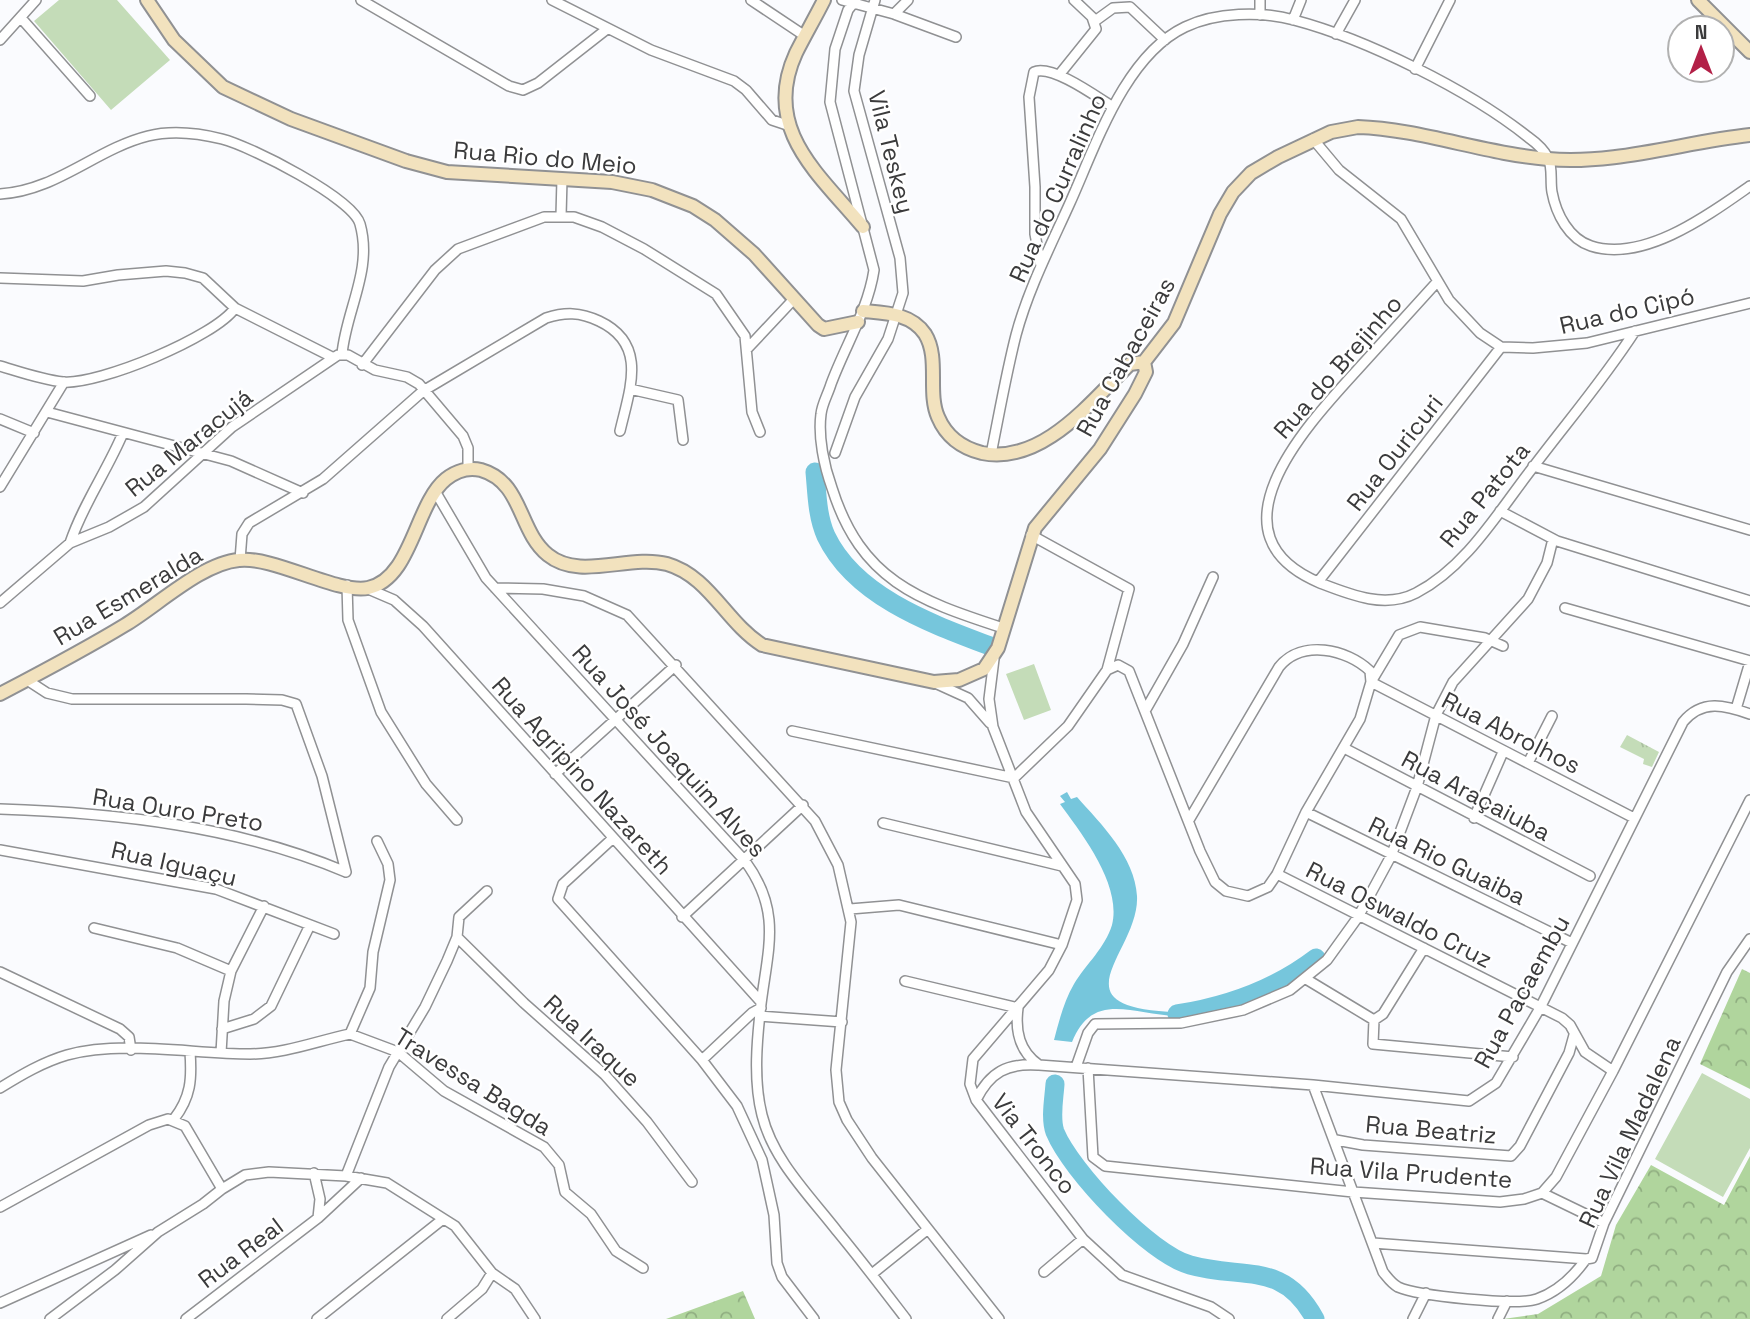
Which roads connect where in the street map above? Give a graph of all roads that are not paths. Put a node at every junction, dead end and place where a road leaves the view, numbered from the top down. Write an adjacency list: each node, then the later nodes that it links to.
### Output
1 (36, 0): 19 (street)
2 (146, 0): 37 (main road, Rua Rio do Meio)
3 (361, 0): 22 (street)
4 (552, 0): 22 (street)
5 (751, 0): 24 (street)
6 (824, 0): 24 (main road)
7 (842, 0): 15 (street)
8 (908, 0): 17 (street)
9 (1074, 0): 21 (street)
10 (1260, 0): 18 (street)
11 (1301, 0): 20 (street)
12 (1355, 0): 23 (street)
13 (1450, 0): 29 (street)
14 (1698, 0): 28 (main road)
15 (854, 1): 16 (street); 41 (street)
16 (873, 4): 17 (street); 48 (street, Vila Teskey)
17 (894, 14): 25 (street)
18 (1260, 15): 20 (street, Rua do Curralinho); 27 (street, Rua do Curralinho)
19 (21, 18): 26 (street); 31 (street)
20 (1293, 20): 23 (street, Rua do Curralinho)
21 (1095, 22): 27 (street); 30 (street)
22 (607, 29): 33 (street)
23 (1336, 34): 29 (street, Rua do Curralinho)
24 (805, 36): 33 (main road)
25 (956, 37)
26 (0, 40)
27 (1165, 40): 32 (street, Rua do Curralinho)
28 (1750, 52)
29 (1415, 69): 36 (street, Rua do Curralinho)
30 (1059, 75): 32 (street); 42 (street)
31 (90, 96)
32 (1114, 107): 42 (street, Rua do Curralinho)
33 (788, 125): 41 (main road)
34 (1750, 135): 36 (main road, Rua Cabaceiras)
35 (1313, 139): 36 (main road, Rua Cabaceiras); 44 (street); 54 (main road, Rua Cabaceiras)
36 (1549, 160): 38 (street)
37 (562, 179): 40 (street); 45 (main road, Rua Rio do Meio)
38 (1750, 186)
39 (0, 194): 53 (street)
40 (561, 216): 52 (street); 55 (street)
41 (863, 227): 49 (street)
42 (1041, 266): 69 (street, Rua do Curralinho)
43 (0, 278): 47 (street)
44 (1437, 282): 51 (street); 82 (street, Rua do Brejinho)
45 (793, 300): 49 (main road, Rua Rio do Meio); 52 (street)
46 (1750, 303): 50 (street, Rua do Cipó)
47 (235, 308): 53 (street); 57 (street)
48 (896, 314): 49 (main road); 68 (street, Vila Teskey); 69 (main road)
49 (860, 316): 89 (street)
50 (1635, 331): 51 (street, Rua do Cipó); 70 (street, Rua Patota)
51 (1501, 347): 82 (street, Rua Ouricuri)
52 (747, 349): 63 (street)
53 (337, 356): 55 (street); 67 (street, Rua Maracujá)
54 (1144, 362): 69 (main road); 77 (main road, Rua Cabaceiras)
55 (362, 365): 59 (street)
56 (0, 366): 57 (street)
57 (64, 382): 60 (street)
58 (629, 389): 59 (street); 62 (street); 66 (street)
59 (423, 391): 71 (street); 74 (street)
60 (47, 412): 64 (street); 65 (street)
61 (0, 419): 64 (street)
62 (620, 431)
63 (760, 432)
64 (34, 433): 72 (street)
65 (123, 433): 67 (street); 79 (street)
66 (683, 440)
67 (204, 453): 74 (street); 79 (street, Rua Maracujá)
68 (835, 453)
69 (991, 454)
70 (1533, 466): 75 (street, Rua Patota); 76 (street)
71 (468, 469): 73 (main road); 97 (main road)
72 (0, 487)
73 (435, 491): 84 (main road); 85 (street, Rua José Joaquim Alves)
74 (303, 493): 80 (street)
75 (1500, 511): 78 (street); 82 (street, Rua Patota)
76 (1750, 530)
77 (1031, 536): 89 (main road, Rua Cabaceiras); 95 (street)
78 (1553, 539): 86 (street); 90 (street)
79 (70, 543): 87 (street, Rua Maracujá)
80 (240, 559): 83 (main road, Rua Esmeralda); 96 (main road, Rua Esmeralda)
81 (1213, 577): 101 (street)
82 (1318, 582)
83 (346, 585): 84 (main road, Rua Esmeralda); 120 (street)
84 (366, 588): 111 (street, Rua Agripino Nazareth)
85 (495, 588): 94 (street); 105 (street, Rua José Joaquim Alves)
86 (1750, 601)
87 (0, 603)
88 (1565, 608): 93 (street)
89 (1003, 628): 92 (main road, Rua Cabaceiras)
90 (1489, 639): 91 (street); 98 (street); 103 (street)
91 (1503, 646)
92 (993, 659): 97 (main road); 106 (street, Via Tronco)
93 (1750, 661): 100 (street)
94 (676, 666): 105 (street); 115 (street)
95 (1107, 670): 101 (street); 112 (street)
96 (27, 680): 99 (main road, Rua Esmeralda); 116 (street, Rua Ouro Preto)
97 (934, 682): 106 (street)
98 (1371, 682): 103 (street, Rua Abrolhos); 108 (street); 121 (street)
99 (0, 694)
100 (1736, 709): 102 (street, Rua Pacaembu); 119 (street, Rua Pacaembu)
101 (1145, 711): 121 (street)
102 (1750, 714)
103 (1436, 715): 109 (street, Rua Abrolhos); 113 (street)
104 (1552, 716): 110 (street)
105 (616, 721): 111 (street); 127 (street, Rua José Joaquim Alves)
106 (993, 727): 112 (street, Via Tronco)
107 (792, 731): 112 (street)
108 (1344, 748): 113 (street, Rua Araçaiuba); 117 (street)
109 (1503, 752): 110 (street, Rua Abrolhos); 118 (street)
110 (1528, 763): 119 (street, Rua Abrolhos)
111 (555, 774): 123 (street, Rua Agripino Nazareth)
112 (1014, 778): 128 (street, Via Tronco)
113 (1417, 787): 118 (street, Rua Araçaiuba); 126 (street)
114 (1750, 800): 165 (street, Rua Vila Prudente)
115 (803, 806): 127 (street); 133 (street)
116 (0, 808)
117 (1307, 812): 126 (street, Rua Rio Guaiba); 129 (street)
118 (1474, 818): 130 (street, Rua Araçaiuba)
119 (1634, 818): 141 (street, Rua Pacaembu)
120 (457, 820)
121 (1189, 820): 129 (street)
122 (883, 823): 128 (street)
123 (612, 839): 134 (street, Rua Agripino Nazareth); 161 (street)
124 (377, 841): 154 (street)
125 (0, 850): 132 (street, Rua Iguaçu)
126 (1391, 856): 135 (street); 141 (street, Rua Rio Guaiba)
127 (745, 861): 134 (street); 150 (street, Rua José Joaquim Alves)
128 (1062, 866): 142 (street, Via Tronco)
129 (1277, 874): 135 (street, Rua Oswaldo Cruz)
130 (1590, 876)
131 (487, 891): 139 (street)
132 (264, 906): 136 (street, Rua Iguaçu); 144 (street)
133 (850, 909): 142 (street); 152 (street)
134 (682, 917): 150 (street, Rua Agripino Nazareth)
135 (1357, 917): 143 (street, Rua Oswaldo Cruz); 146 (street)
136 (310, 925): 138 (street, Rua Iguaçu); 153 (street)
137 (94, 928): 144 (street)
138 (334, 934)
139 (457, 937): 158 (street); 174 (street, Rua Iraque)
140 (1750, 939): 181 (street, Rua Vila Madalena)
141 (1572, 943): 149 (street, Rua Pacaembu)
142 (1062, 945): 148 (street, Via Tronco)
143 (1424, 948): 149 (street, Rua Oswaldo Cruz); 151 (street)
144 (231, 971): 153 (street)
145 (0, 972): 156 (street)
146 (1306, 979): 151 (street); 163 (street)
147 (905, 981): 148 (street)
148 (1018, 1008): 162 (street); 168 (street, Via Tronco)
149 (1540, 1008): 155 (street); 160 (street, Rua Pacaembu)
150 (761, 1009): 152 (street); 161 (street); 190 (street, Rua José Joaquim Alves)
151 (1374, 1020): 160 (street)
152 (842, 1022): 182 (street)
153 (222, 1029): 159 (street)
154 (350, 1034): 158 (street, Travessa Bagda); 159 (street)
155 (1574, 1034): 165 (street); 170 (street, Rua Beatriz)
156 (131, 1050): 157 (street); 167 (street)
157 (190, 1052): 159 (street); 169 (street)
158 (398, 1052): 172 (street); 187 (street, Travessa Bagda)
159 (221, 1053)
160 (1513, 1057): 166 (street, Rua Pacaembu)
161 (702, 1060): 200 (street)
162 (1039, 1065): 163 (street, Rua Pacaembu); 168 (street, Rua Pacaembu)
163 (1076, 1067): 164 (street, Rua Pacaembu)
164 (1088, 1068): 166 (street, Rua Pacaembu); 176 (street, Rua Vila Prudente)
165 (1613, 1071): 177 (street, Rua Vila Prudente)
166 (1313, 1085): 170 (street, Rua Vila Madalena)
167 (0, 1088)
168 (976, 1100): 184 (street, Via Tronco)
169 (174, 1119): 175 (street); 178 (street)
170 (1336, 1140): 176 (street, Rua Vila Madalena)
171 (314, 1173): 172 (street); 175 (street); 179 (street, Rua Real)
172 (346, 1176): 173 (street)
173 (361, 1178): 179 (street, Rua Real); 180 (street)
174 (692, 1182)
175 (222, 1189): 183 (street)
176 (1353, 1192): 177 (street, Rua Vila Prudente); 185 (street, Rua Vila Madalena)
177 (1542, 1193): 181 (street)
178 (0, 1207)
179 (318, 1218): 196 (street, Rua Real)
180 (443, 1219): 189 (street); 197 (street)
181 (1604, 1223): 186 (street, Rua Vila Madalena)
182 (928, 1229): 190 (street); 201 (street)
183 (158, 1232): 193 (street); 195 (street)
184 (1083, 1239): 188 (street); 202 (street, Via Tronco)
185 (1373, 1243): 186 (street); 191 (street, Rua Vila Madalena)
186 (1586, 1259): 192 (street, Rua Vila Madalena)
187 (643, 1268)
188 (1044, 1272)
189 (492, 1273): 198 (street); 199 (street)
190 (872, 1274): 194 (street, Rua José Joaquim Alves)
191 (1426, 1293): 192 (street, Rua Vila Madalena); 203 (street)
192 (1507, 1301): 204 (street)
193 (0, 1303)
194 (904, 1318)
195 (50, 1319)
196 (186, 1319)
197 (317, 1319)
198 (447, 1319)
199 (535, 1319)
200 (814, 1319)
201 (999, 1319)
202 (1229, 1319)
203 (1413, 1319)
204 (1498, 1319)

